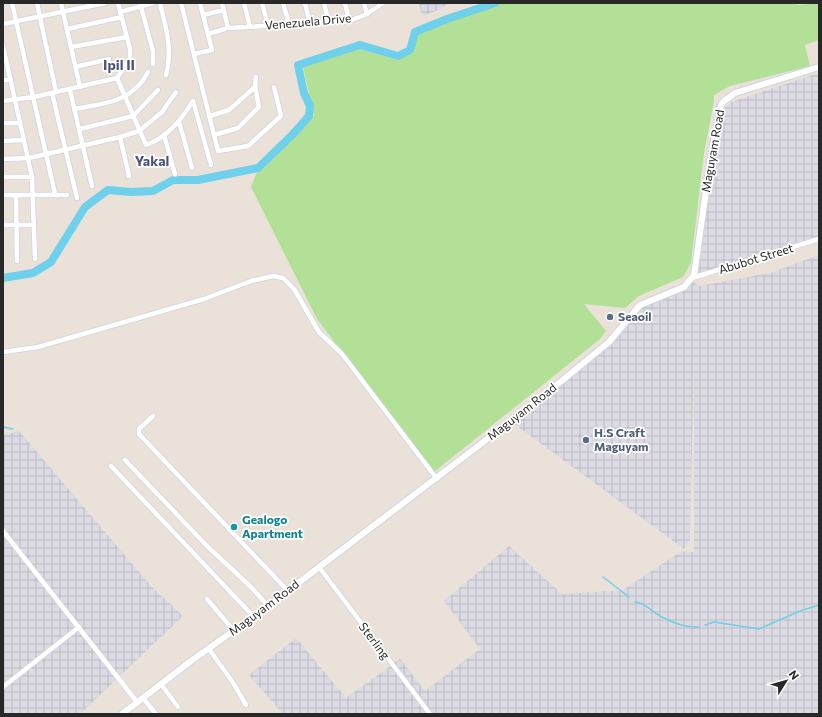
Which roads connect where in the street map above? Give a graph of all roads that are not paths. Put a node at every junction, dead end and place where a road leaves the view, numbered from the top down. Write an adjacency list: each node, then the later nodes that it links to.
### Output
1 (12, 3): 28 (street)
2 (37, 3): 25 (street)
3 (61, 3): 20 (street)
4 (105, 3): 20 (street)
5 (118, 3): 22 (street)
6 (153, 3): 19 (street)
7 (160, 3): 48 (street)
8 (181, 3): 41 (street)
9 (200, 3): 24 (street)
10 (222, 3): 35 (street)
11 (244, 3): 34 (street)
12 (262, 3): 33 (street)
13 (283, 3): 31 (street)
14 (305, 3): 32 (street)
15 (324, 3): 29 (street)
16 (345, 3): 27 (street)
17 (364, 3): 23 (street)
18 (383, 3): 23 (street, Venezuela Drive)
19 (141, 5): 22 (street); 44 (street)
20 (63, 11): 25 (street); 36 (street)
21 (220, 11): 24 (street)
22 (120, 12): 26 (street)
23 (367, 14): 27 (street, Venezuela Drive)
24 (203, 15): 37 (street)
25 (40, 17): 28 (street); 58 (street)
26 (122, 17): 36 (street); 38 (street)
27 (349, 21): 29 (street, Venezuela Drive)
28 (16, 22): 30 (street); 60 (street)
29 (329, 23): 32 (street, Venezuela Drive)
30 (3, 24)
31 (289, 24): 32 (street, Venezuela Drive); 33 (street, Venezuela Drive)
32 (310, 24)
33 (268, 26): 34 (street, Venezuela Drive)
34 (250, 27): 35 (street, Venezuela Drive)
35 (226, 28): 37 (street, Venezuela Drive)
36 (67, 29): 40 (street)
37 (208, 34): 41 (street)
38 (127, 37): 40 (street); 50 (street)
39 (3, 46): 43 (street)
40 (71, 47): 45 (street)
41 (194, 54): 66 (street)
42 (109, 59): 45 (street)
43 (5, 62): 52 (street)
44 (153, 64)
45 (75, 67): 53 (street)
46 (819, 67): 101 (main road, Maguyam Road)
47 (148, 72): 61 (street)
48 (166, 75)
49 (256, 77): 54 (street)
50 (117, 78): 53 (street); 61 (street)
51 (3, 80): 52 (street)
52 (10, 80): 63 (street)
53 (80, 87): 56 (street)
54 (255, 87): 66 (street); 73 (street)
55 (274, 87): 73 (street)
56 (70, 90): 58 (street); 64 (street)
57 (158, 90): 65 (street)
58 (54, 92): 60 (street); 78 (street)
59 (176, 92): 71 (street)
60 (34, 98): 63 (street); 79 (street)
61 (125, 98): 64 (street); 65 (street)
62 (3, 101): 63 (street)
63 (16, 101): 69 (street)
64 (74, 109): 70 (street)
65 (132, 116): 70 (street); 71 (street)
66 (210, 116): 73 (street)
67 (180, 122): 72 (street); 82 (street); 83 (street)
68 (3, 123): 69 (street)
69 (20, 123): 75 (street)
70 (80, 129): 77 (street)
71 (139, 131): 72 (street); 74 (street)
72 (164, 135): 84 (street)
73 (214, 135)
74 (120, 137): 77 (street); 86 (street)
75 (24, 140): 76 (street); 80 (street)
76 (3, 141)
77 (83, 146): 78 (street); 88 (street)
78 (66, 150): 79 (street); 94 (street)
79 (45, 155): 80 (street); 90 (street)
80 (29, 158): 81 (street); 85 (street)
81 (3, 159)
82 (211, 165)
83 (192, 168)
84 (175, 174)
85 (32, 176): 87 (street); 89 (street)
86 (129, 176)
87 (3, 177)
88 (92, 186)
89 (33, 194): 90 (street); 92 (street); 97 (street)
90 (55, 194): 93 (street)
91 (3, 195): 92 (street)
92 (16, 195): 96 (street)
93 (67, 195)
94 (77, 198)
95 (3, 224): 96 (street)
96 (16, 225): 97 (street); 100 (street)
97 (34, 225): 99 (street)
98 (819, 239): 101 (street, Abubot Street)
99 (35, 259)
100 (17, 261)
101 (692, 278): 106 (main road, Maguyam Road)
102 (3, 352): 106 (street)
103 (153, 416): 109 (street)
104 (125, 460): 111 (street)
105 (111, 466): 112 (street)
106 (438, 479): 108 (main road, Maguyam Road)
107 (3, 530): 113 (street)
108 (319, 567): 109 (main road, Maguyam Road); 124 (street, Sterling)
109 (288, 591): 111 (main road, Maguyam Road)
110 (207, 599): 114 (street)
111 (268, 606): 112 (main road, Maguyam Road)
112 (254, 617): 114 (main road, Maguyam Road)
113 (79, 627): 117 (street); 119 (street)
114 (234, 631): 115 (main road, Maguyam Road)
115 (209, 649): 116 (main road, Maguyam Road); 120 (street)
116 (161, 684): 118 (main road, Maguyam Road); 121 (street)
117 (3, 687)
118 (143, 698): 119 (main road, Maguyam Road); 123 (street)
119 (137, 702): 122 (main road, Maguyam Road)
120 (246, 705)
121 (178, 707)
122 (122, 714)
123 (156, 714)
124 (430, 714)

